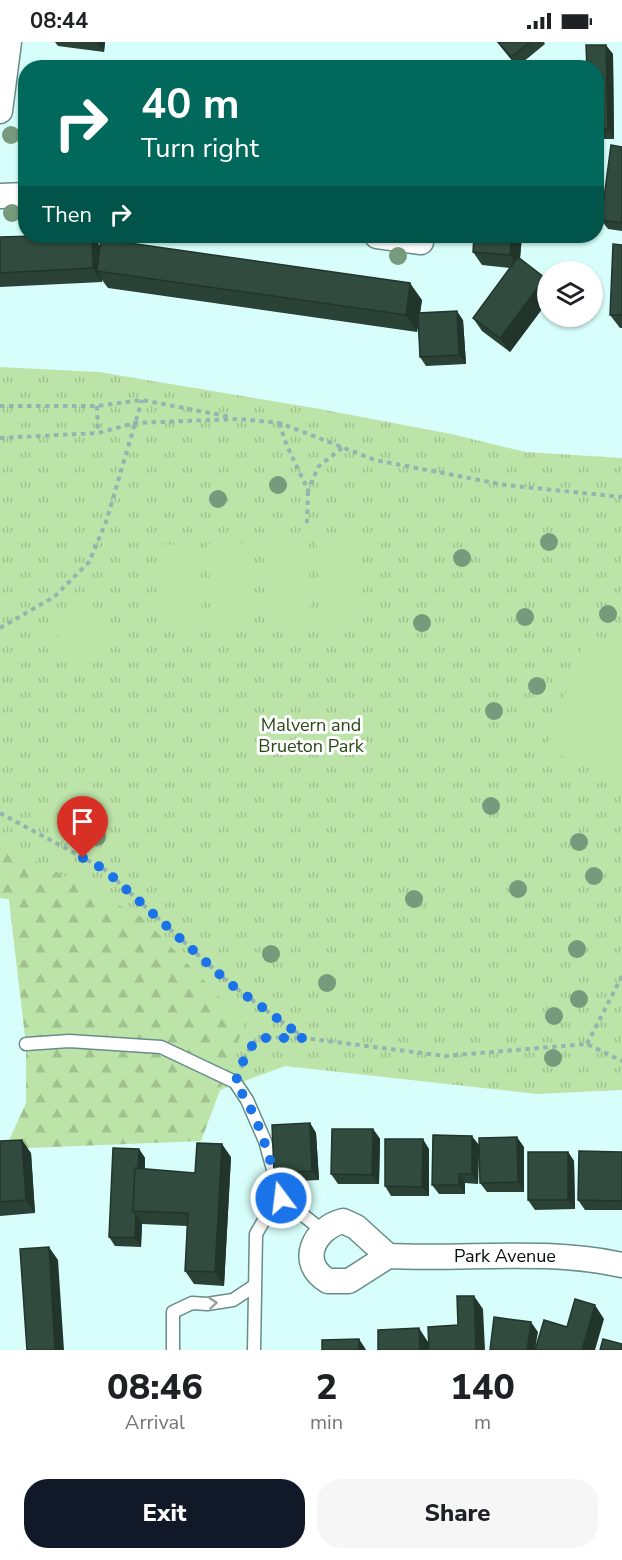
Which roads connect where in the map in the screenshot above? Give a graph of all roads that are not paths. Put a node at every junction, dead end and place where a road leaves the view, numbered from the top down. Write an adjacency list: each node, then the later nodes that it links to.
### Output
1 (9, 42): 2 (street)
2 (0, 111)
3 (0, 192): 4 (street)
4 (18, 194)
5 (26, 1044): 6 (lane)
6 (281, 1198): 7 (lane); 10 (lane)
7 (322, 1230): 8 (street); 8 (street)
8 (388, 1256): 9 (street, Park Avenue)
9 (622, 1264)
10 (254, 1286): 11 (lane, one-way to 10); 12 (lane)
11 (173, 1350)
12 (254, 1350)

